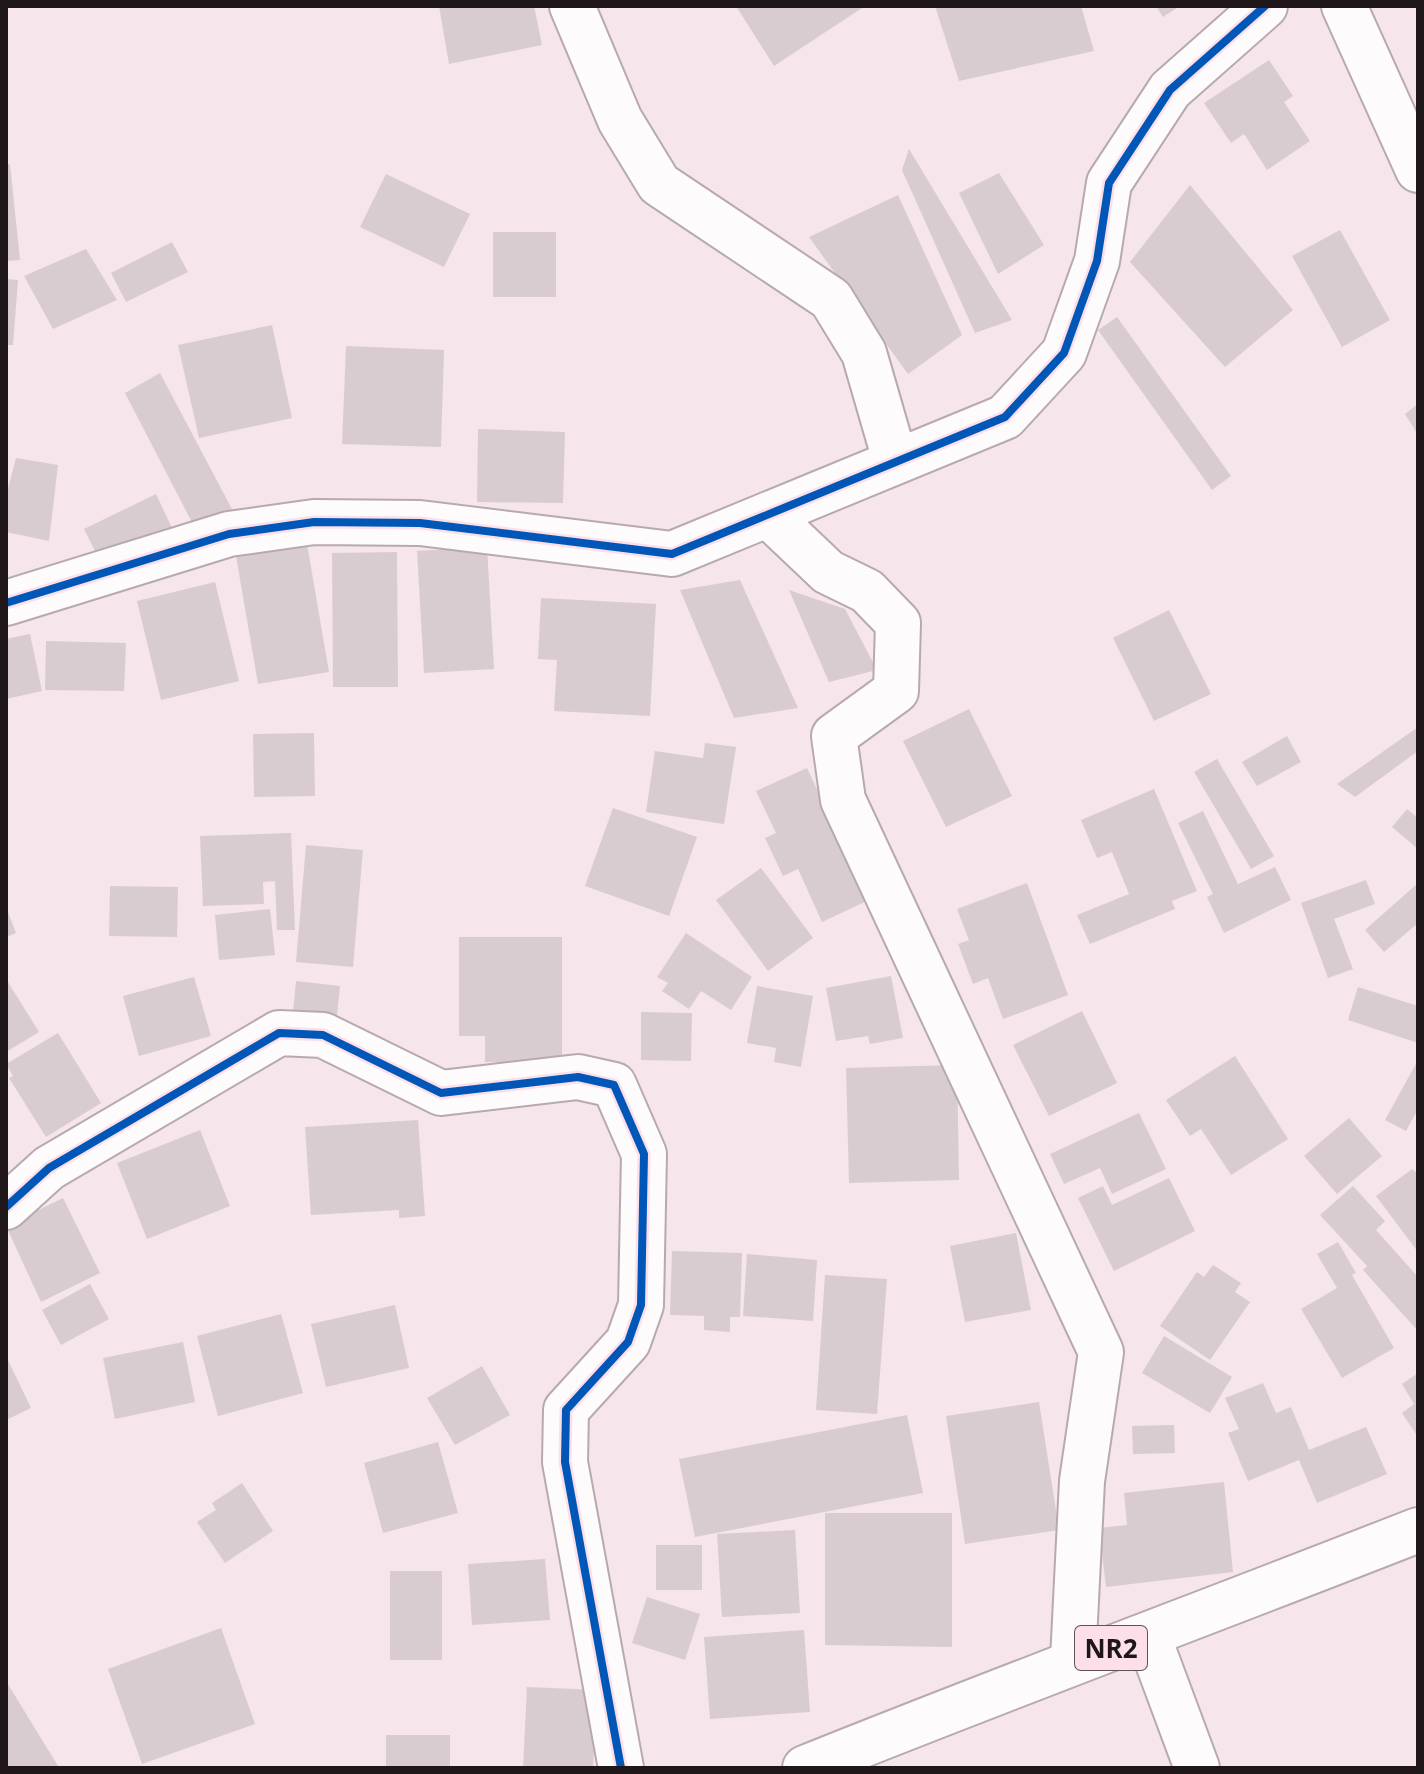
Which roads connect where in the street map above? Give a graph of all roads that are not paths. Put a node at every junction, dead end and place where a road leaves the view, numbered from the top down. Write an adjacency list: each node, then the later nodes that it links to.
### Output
1 (572, 6): 5 (main road)
2 (1265, 6): 5 (main road)
3 (1344, 6): 4 (main road)
4 (1418, 170)
5 (895, 460): 6 (main road)
6 (768, 515): 7 (main road); 11 (main road)
7 (6, 603)
8 (6, 1207): 12 (main road)
9 (1418, 1530): 10 (main road, NR2)
10 (1148, 1636): 11 (main road, NR2); 14 (main road)
11 (1073, 1660): 13 (main road, NR2)
12 (621, 1768)
13 (805, 1768)
14 (1197, 1768)

